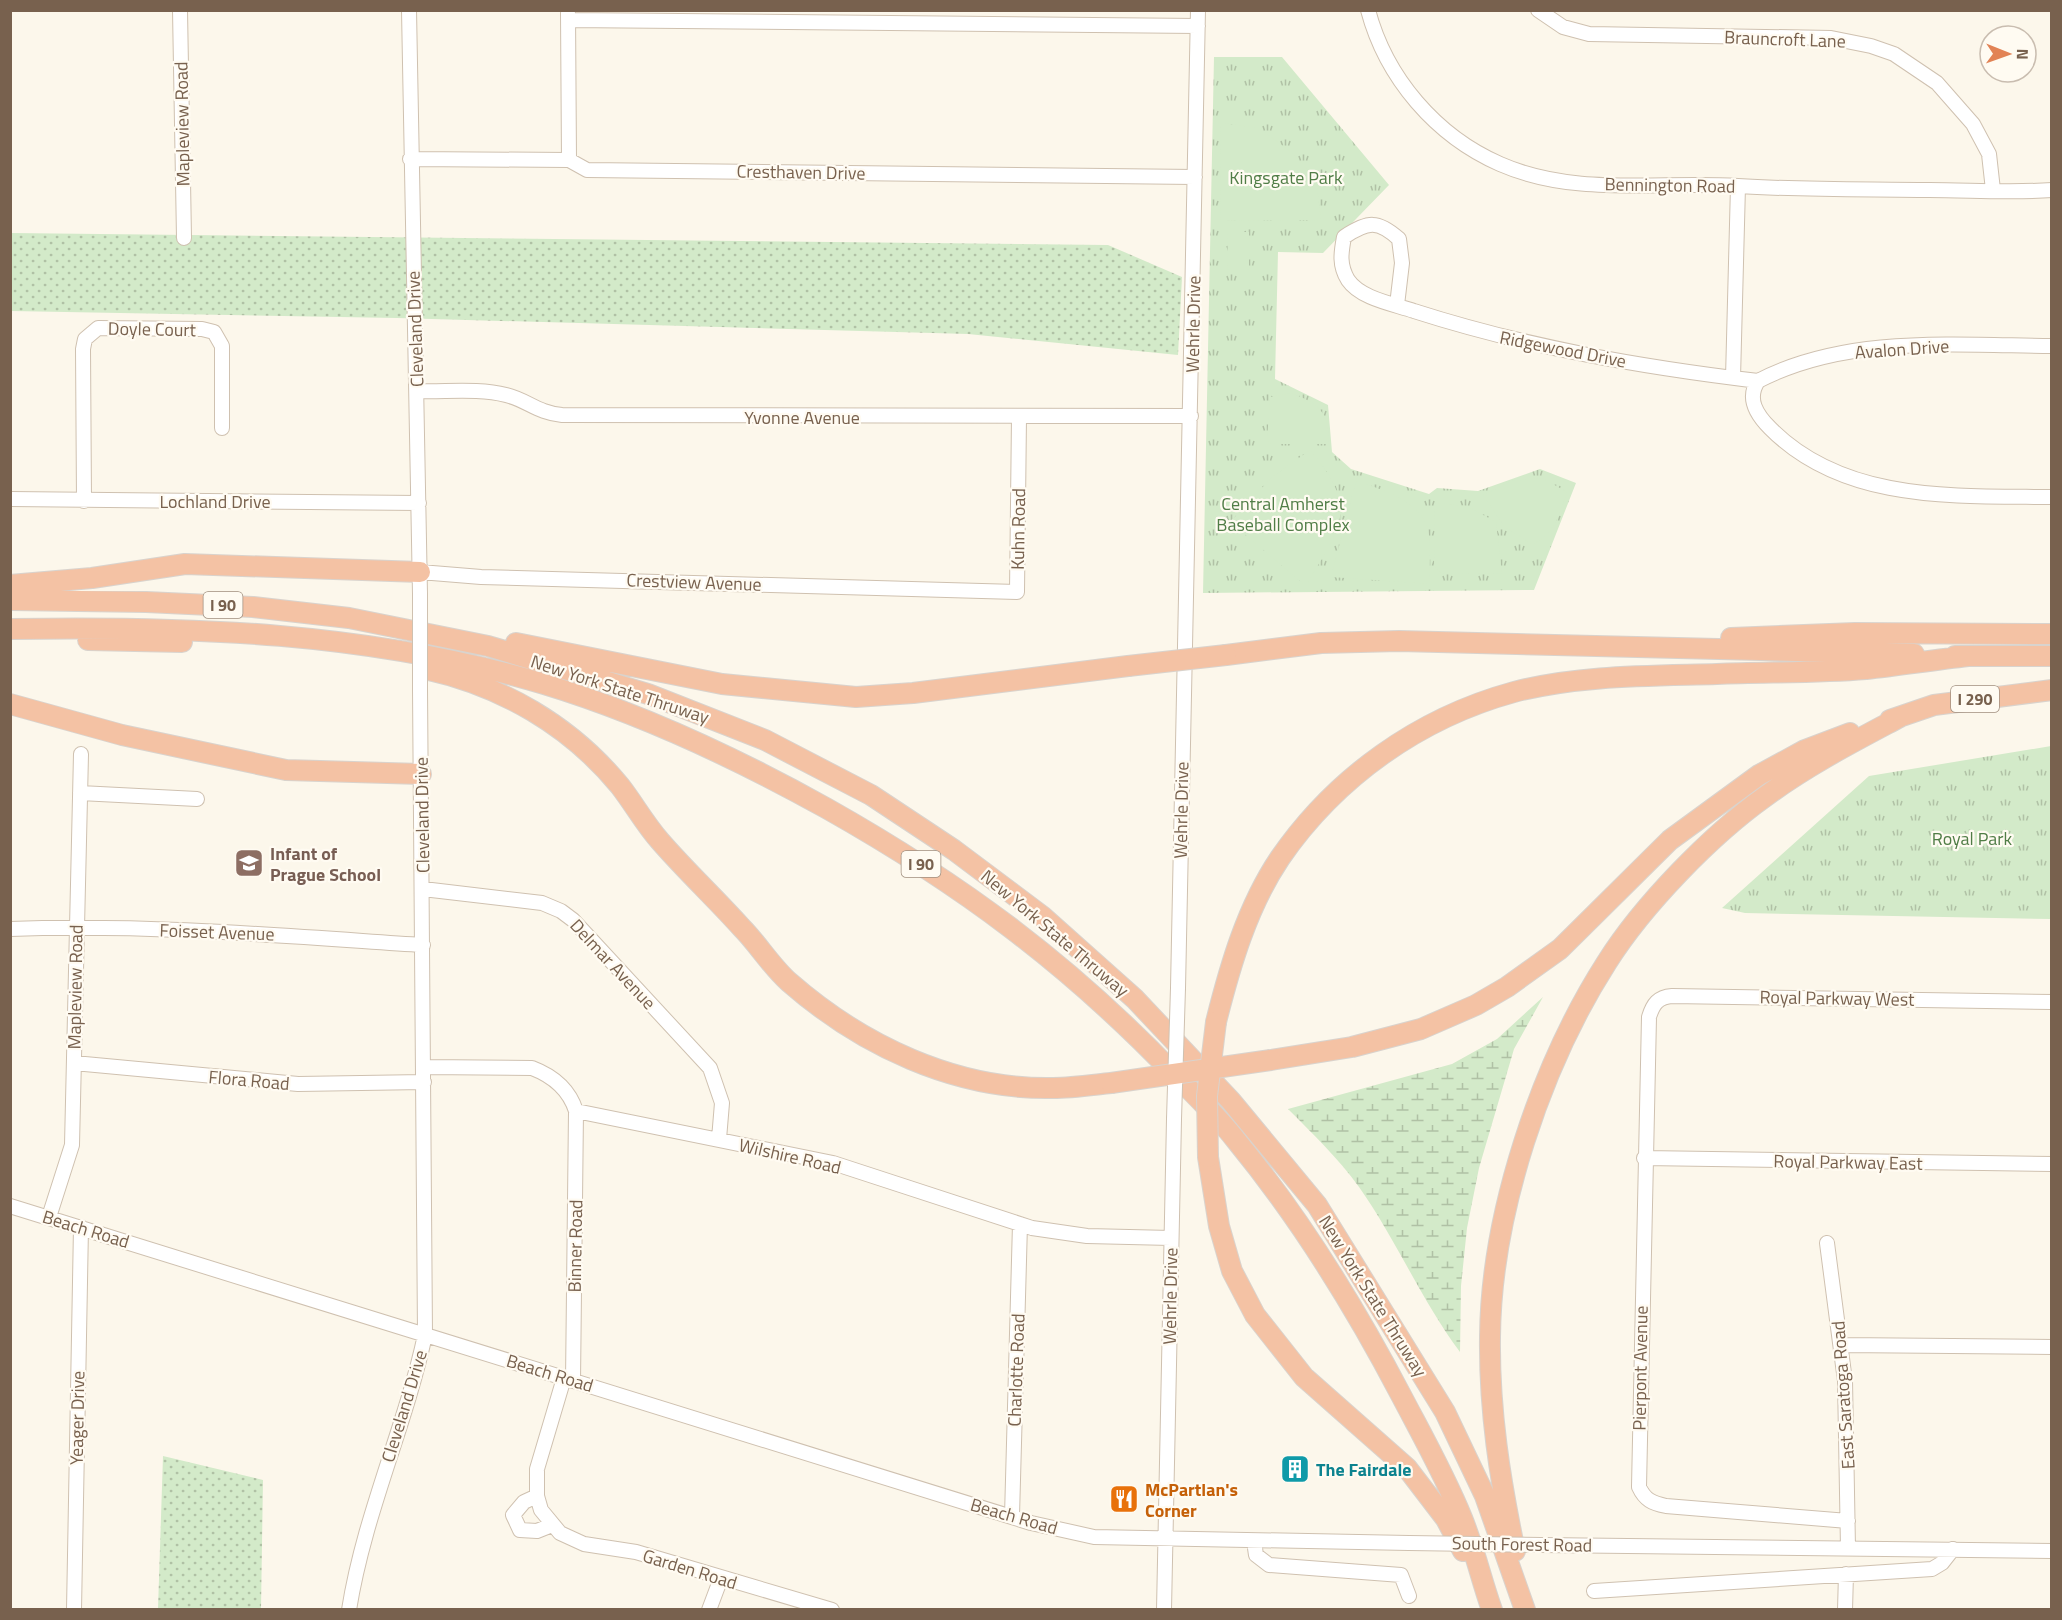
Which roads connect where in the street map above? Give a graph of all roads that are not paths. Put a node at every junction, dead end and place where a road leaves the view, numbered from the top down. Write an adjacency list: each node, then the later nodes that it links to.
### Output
1 (180, 10): 14 (street, Mapleview Road)
2 (409, 10): 8 (street, Cleveland Drive)
3 (1198, 10): 7 (street, Wehrle Drive)
4 (1368, 10): 11 (street, Bennington Road)
5 (1538, 10): 12 (street, Brauncroft Lane)
6 (568, 15): 7 (street); 9 (street)
7 (1198, 26): 10 (street, Wehrle Drive)
8 (410, 159): 9 (street, Cresthaven Drive); 19 (street, Cleveland Drive)
9 (569, 160): 10 (street, Cresthaven Drive)
10 (1195, 177): 20 (street, Wehrle Drive)
11 (1738, 186): 12 (street, Bennington Road); 17 (street)
12 (1993, 190): 13 (street, Bennington Road)
13 (2052, 190)
14 (184, 238)
15 (1397, 305): 15 (street, Ridgewood Drive); 17 (street, Ridgewood Drive)
16 (2052, 346): 18 (street, Avalon Drive)
17 (1734, 378): 18 (street, Ridgewood Drive)
18 (1758, 381): 23 (street)
19 (418, 391): 21 (street, Yvonne Avenue); 26 (street, Cleveland Drive)
20 (1191, 416): 21 (street, Yvonne Avenue); 62 (street, Wehrle Drive, bridge)
21 (1019, 417): 29 (street, Kuhn Road)
22 (222, 428): 25 (street, Doyle Court)
23 (2052, 497)
24 (10, 500): 25 (street, Lochland Drive)
25 (84, 501): 26 (street, Lochland Drive)
26 (419, 503): 27 (street, Cleveland Drive)
27 (420, 572): 28 (highway); 29 (street, Crestview Avenue); 42 (street, Cleveland Drive, bridge)
28 (10, 585)
29 (968, 590)
30 (10, 600): 32 (highway, New York State Thruway / I 90)
31 (10, 629): 82 (highway, New York State Thruway / I 90)
32 (433, 633): 35 (highway, bridge); 88 (highway, New York State Thruway / I 90)
33 (2052, 634): 35 (highway)
34 (10, 638): 40 (highway, bridge)
35 (1627, 648): 36 (highway)
36 (1968, 656): 37 (highway); 82 (highway, bridge)
37 (2052, 656)
38 (2052, 690): 40 (highway, I 290)
39 (10, 704): 42 (highway)
40 (1900, 717): 88 (highway)
41 (81, 754): 43 (street, Mapleview Road)
42 (421, 774): 45 (street, Cleveland Drive)
43 (80, 793): 44 (street); 46 (street, Mapleview Road)
44 (197, 799)
45 (423, 889): 48 (street, Cleveland Drive); 55 (street, Delmar Avenue)
46 (77, 926): 47 (street, Foisset Avenue); 48 (street, Foisset Avenue); 51 (street, Mapleview Road)
47 (10, 929)
48 (423, 945): 52 (street, Cleveland Drive)
49 (2052, 1002): 50 (street, Royal Parkway West)
50 (1649, 1032): 56 (street, Pierpont Avenue)
51 (74, 1063): 53 (street, Flora Road); 59 (street, Mapleview Road)
52 (424, 1067): 53 (street, Cleveland Drive); 54 (street)
53 (424, 1082): 64 (street, Cleveland Drive)
54 (576, 1111): 55 (street, Wilshire Road); 67 (street, Binner Road)
55 (719, 1139): 60 (street, Wilshire Road)
56 (1644, 1158): 57 (street, Royal Parkway East); 70 (street, Pierpont Avenue)
57 (2052, 1164)
58 (10, 1206): 59 (street, Beach Road)
59 (49, 1217): 61 (street, Beach Road)
60 (1020, 1224): 62 (street, Wilshire Road); 69 (street, Charlotte Road)
61 (81, 1227): 64 (street, Beach Road); 83 (street, Yeager Drive)
62 (1171, 1238): 73 (street, Wehrle Drive)
63 (1827, 1243): 65 (street, East Saratoga Road)
64 (425, 1335): 67 (street, Beach Road); 84 (street, Cleveland Drive)
65 (1842, 1345): 66 (street); 70 (street, East Saratoga Road)
66 (2052, 1347)
67 (568, 1379): 68 (street, Garden Road); 69 (street, Beach Road)
68 (537, 1496): 71 (street, Garden Road); 71 (street)
69 (1012, 1516): 72 (street, Beach Road)
70 (1848, 1521): 75 (street, East Saratoga Road)
71 (552, 1525): 79 (street, Garden Road)
72 (1091, 1536): 73 (street, South Forest Road)
73 (1165, 1539): 74 (street, South Forest Road); 87 (street, Wehrle Drive)
74 (1254, 1541): 75 (street, South Forest Road, bridge); 81 (street)
75 (1848, 1548): 76 (street, South Forest Road)
76 (1953, 1549): 77 (street, South Forest Road); 78 (street)
77 (2052, 1551)
78 (1846, 1574): 80 (street); 89 (street)
79 (721, 1578): 85 (street); 86 (street, Garden Road)
80 (1594, 1591)
81 (1409, 1596)
82 (1489, 1602)
83 (74, 1610)
84 (349, 1610)
85 (709, 1610)
86 (832, 1610)
87 (1164, 1610)
88 (1527, 1610)
89 (1845, 1610)

